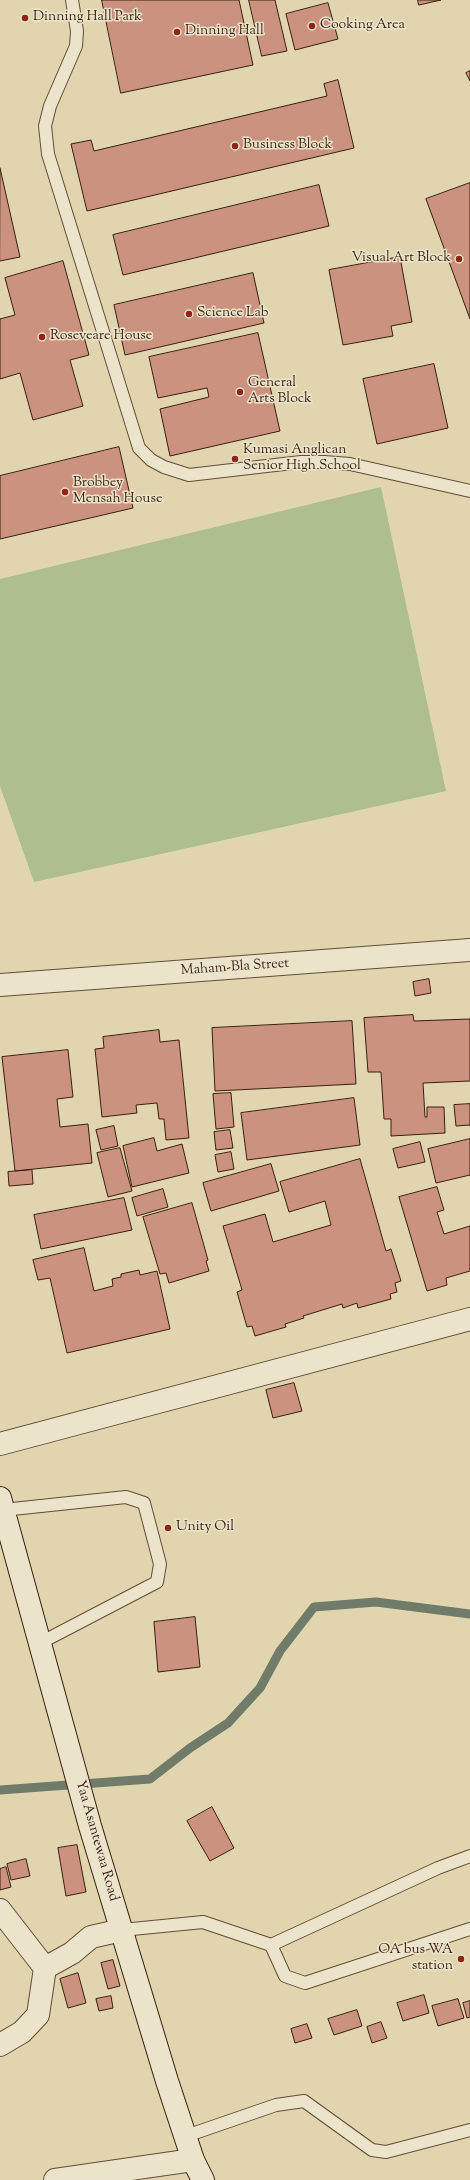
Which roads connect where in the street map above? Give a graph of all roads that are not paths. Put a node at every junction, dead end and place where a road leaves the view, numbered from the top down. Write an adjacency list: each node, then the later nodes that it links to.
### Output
1 (72, 0): 2 (lane)
2 (470, 491)
3 (470, 950): 4 (street, Maham-Bla Street)
4 (0, 985)
5 (470, 1319): 6 (street)
6 (0, 1444)
7 (2, 1504): 8 (street, Yaa Asantewaa Road); 8 (lane)
8 (40, 1643): 12 (street, Yaa Asantewaa Road)
9 (470, 1856): 13 (lane)
10 (0, 1910): 14 (street)
11 (470, 1929): 13 (lane)
12 (122, 1930): 13 (lane); 14 (street); 17 (street, Yaa Asantewaa Road)
13 (271, 1944)
14 (45, 1968): 15 (street)
15 (0, 2045)
16 (470, 2130): 17 (lane)
17 (186, 2136): 18 (street, Yaa Asantewaa Road)
18 (193, 2160): 19 (street); 20 (street, Yaa Asantewaa Road)
19 (55, 2180)
20 (203, 2180)

